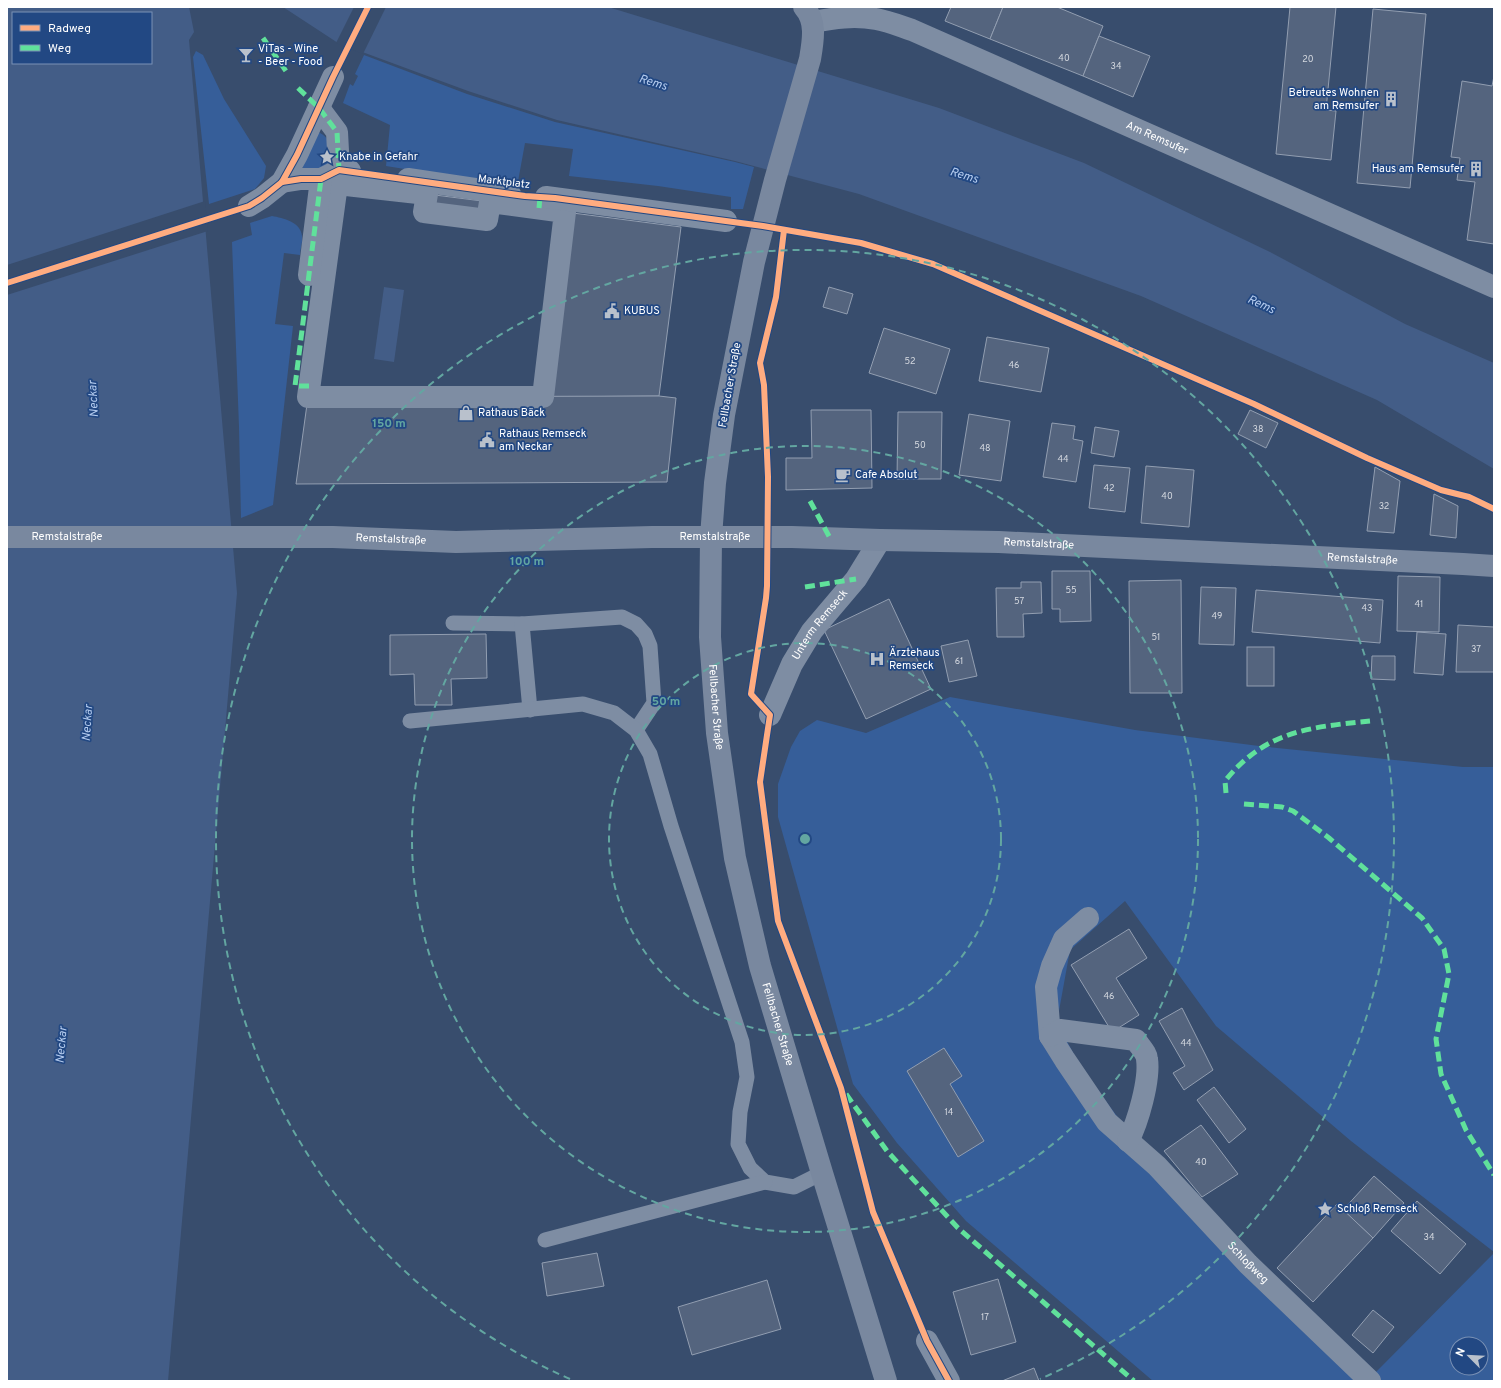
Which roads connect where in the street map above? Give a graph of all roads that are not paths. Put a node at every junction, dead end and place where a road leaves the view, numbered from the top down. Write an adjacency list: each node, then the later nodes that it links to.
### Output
1 (810, 23): 9 (street, Am Remsufer); 11 (main road, Fellbacher Straße)
2 (333, 77): 3 (street, Marktplatz)
3 (319, 108): 4 (street); 5 (street, Marktplatz)
4 (330, 174): 5 (street, Marktplatz); 6 (street, Marktplatz); 10 (street)
5 (282, 182): 7 (street, Marktplatz)
6 (539, 202): 8 (street, Marktplatz); 10 (street, Marktplatz); 10 (street, Marktplatz)
7 (249, 206)
8 (726, 221)
9 (1494, 288)
10 (309, 386)
11 (711, 536): 12 (main road, Remstalstraße); 13 (main road, Remstalstraße); 24 (main road, Fellbacher Straße)
12 (7, 537)
13 (880, 540): 14 (main road, Remstalstraße); 18 (street, Unterm Remseck)
14 (1494, 566)
15 (453, 623): 16 (lane)
16 (522, 624): 17 (lane); 20 (lane)
17 (530, 710): 19 (lane); 20 (lane)
18 (770, 715)
19 (410, 721)
20 (636, 730): 25 (lane)
21 (1088, 918): 22 (street, Schloßweg)
22 (1050, 1036): 23 (street, Schloßweg); 23 (street)
23 (1128, 1141): 30 (street, Schloßweg)
24 (822, 1173): 25 (lane); 28 (main road, Fellbacher Straße)
25 (765, 1182): 26 (lane)
26 (545, 1240)
27 (927, 1341): 29 (street)
28 (886, 1381)
29 (949, 1381)
30 (1370, 1381)

